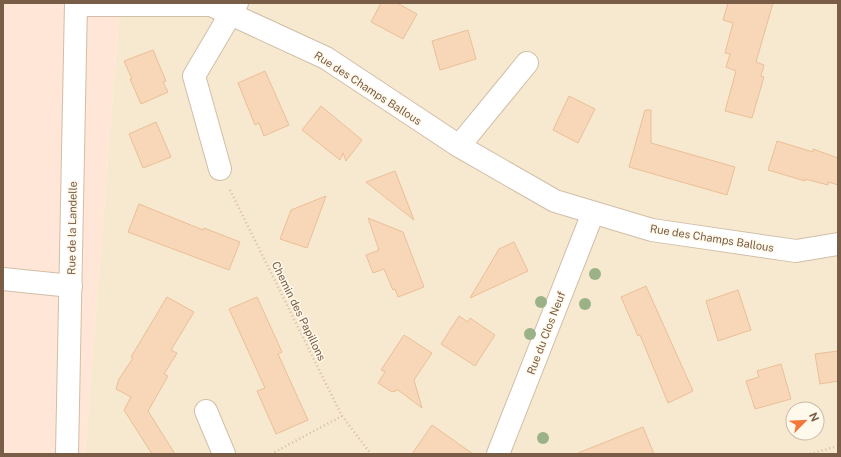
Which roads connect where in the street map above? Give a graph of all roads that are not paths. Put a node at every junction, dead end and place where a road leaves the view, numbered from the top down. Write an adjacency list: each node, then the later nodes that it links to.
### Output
1 (76, 4): 2 (street, Rue des Champs Ballous); 9 (street, Rue de la Landelle)
2 (234, 8): 4 (street, Rue des Champs Ballous); 5 (street)
3 (527, 63): 4 (street)
4 (459, 146): 6 (street, Rue des Champs Ballous)
5 (220, 169)
6 (593, 213): 7 (street, Rue des Champs Ballous); 13 (street, Rue du Clos Neuf)
7 (838, 244)
8 (3, 279): 9 (street)
9 (71, 286): 11 (street, Rue de la Landelle)
10 (206, 412): 12 (street)
11 (68, 454)
12 (224, 454)
13 (498, 454)

